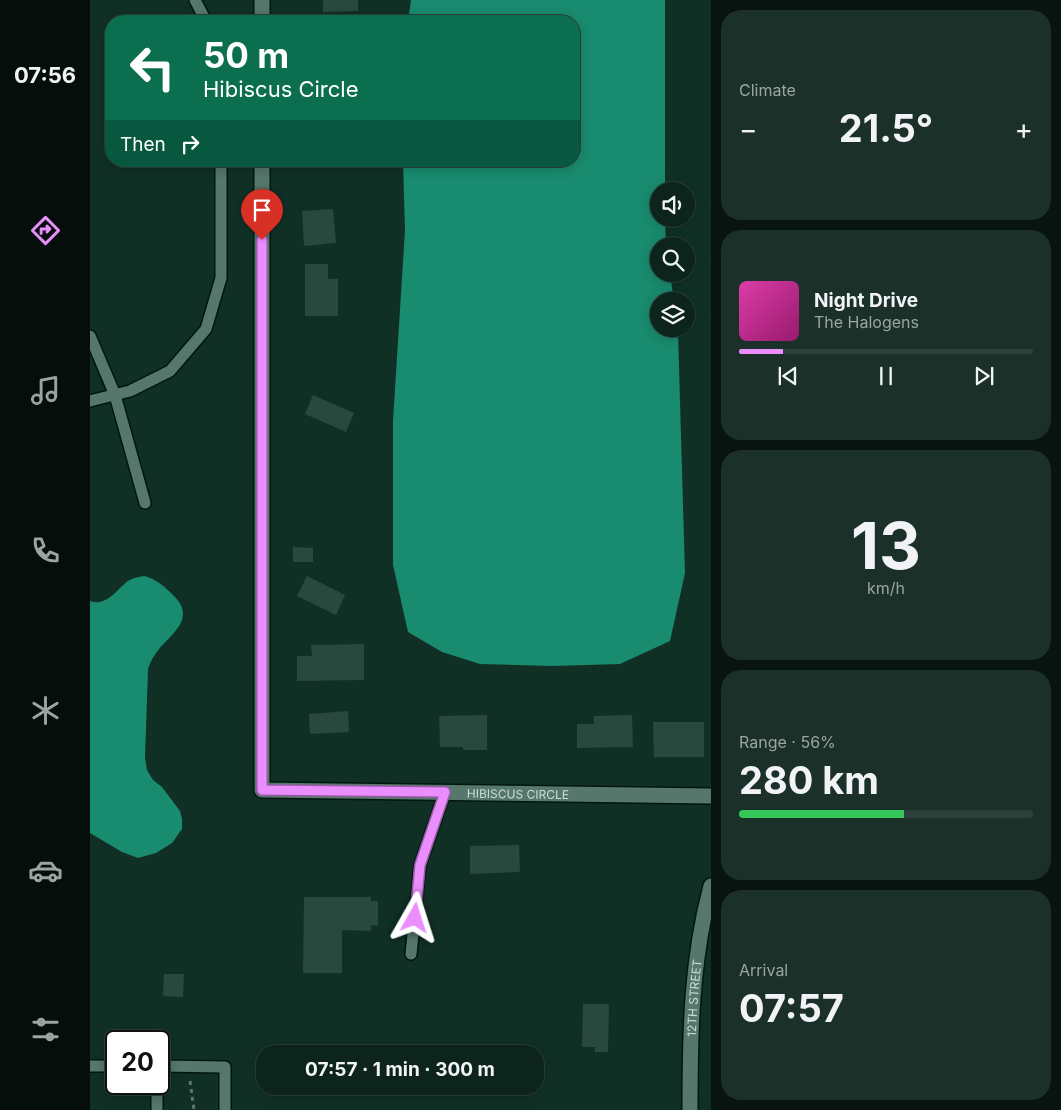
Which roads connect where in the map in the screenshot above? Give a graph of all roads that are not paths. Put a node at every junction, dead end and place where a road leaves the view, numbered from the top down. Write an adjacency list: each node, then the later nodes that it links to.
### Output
1 (195, 0): 3 (lane)
2 (262, 0): 4 (street)
3 (203, 15)
4 (262, 15)
5 (221, 167): 8 (lane)
6 (262, 167): 11 (street, HIBISCUS CIRCLE)
7 (90, 336): 8 (lane)
8 (115, 395): 9 (lane); 10 (lane)
9 (90, 401)
10 (145, 503)
11 (445, 792): 12 (street, HIBISCUS CIRCLE); 14 (lane)
12 (711, 796)
13 (711, 886): 21 (street, 12TH STREET)
14 (411, 954)
15 (90, 1066): 16 (lane)
16 (105, 1066)
17 (170, 1066): 20 (lane)
18 (157, 1095): 19 (lane)
19 (157, 1110)
20 (225, 1110)
21 (690, 1110)

